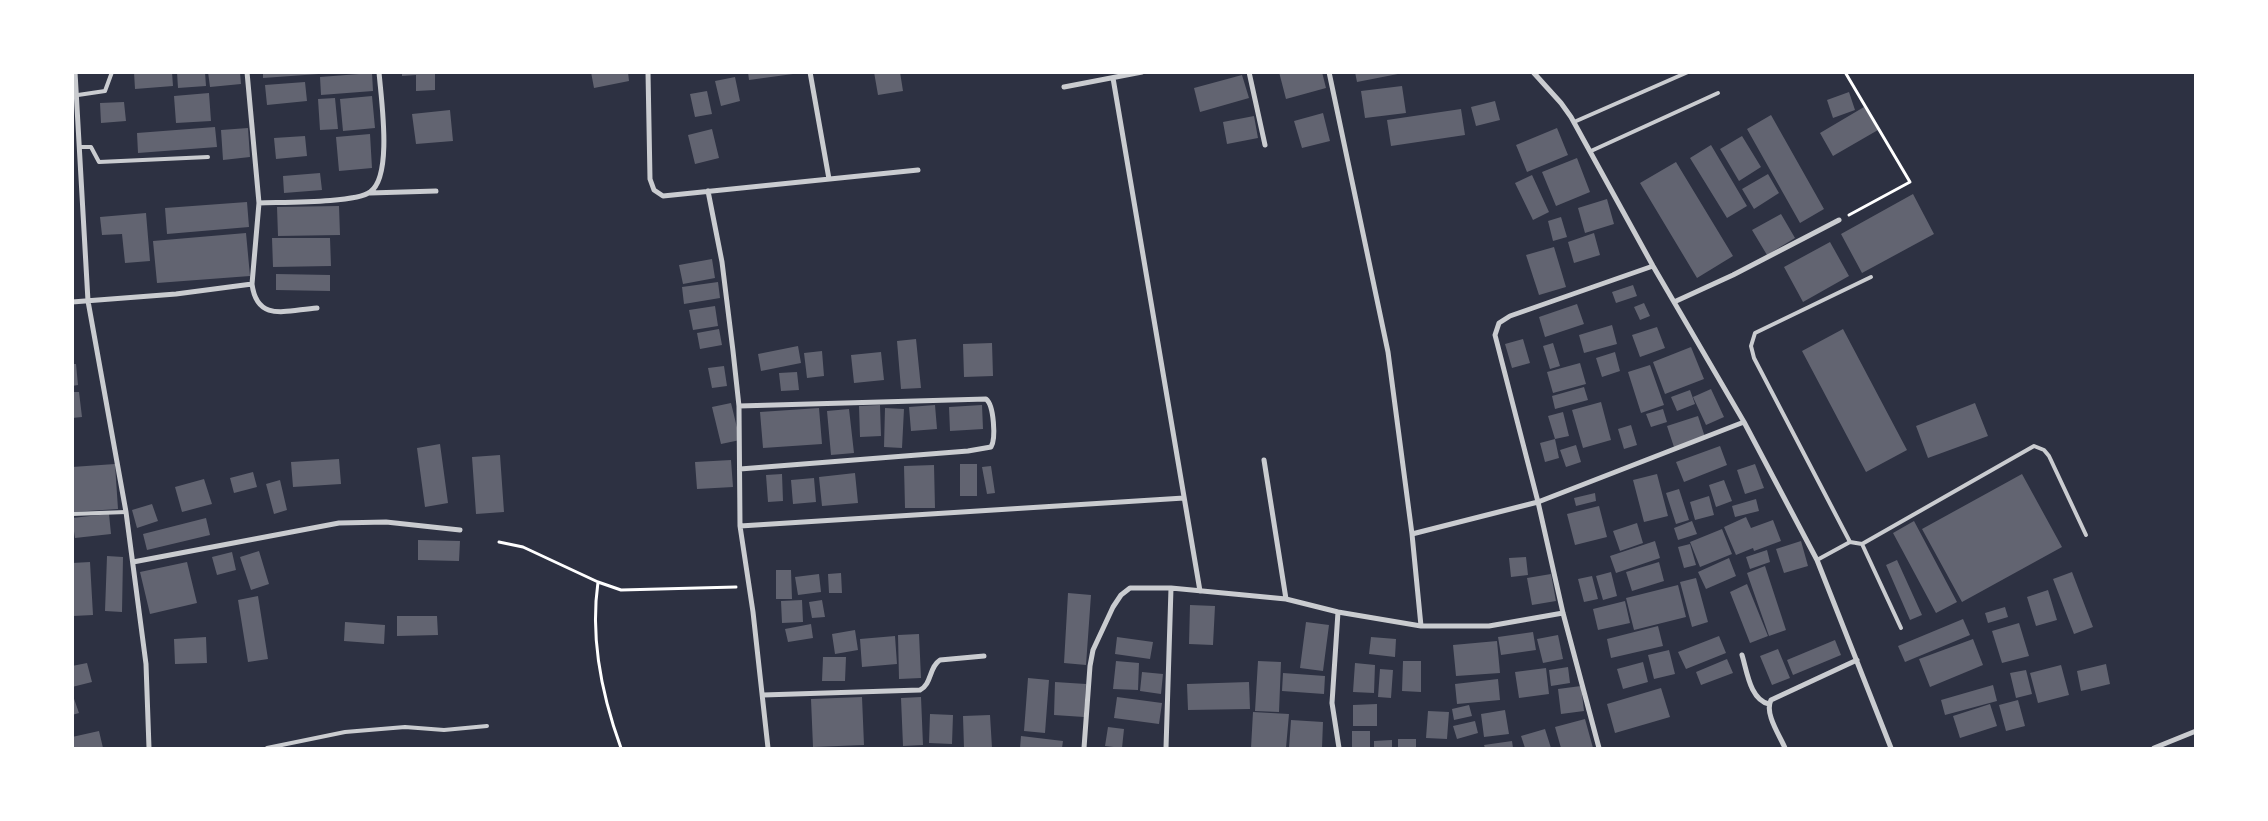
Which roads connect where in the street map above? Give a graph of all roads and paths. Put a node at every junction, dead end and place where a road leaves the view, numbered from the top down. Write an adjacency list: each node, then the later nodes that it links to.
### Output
1 (76, 72): 16 (street)
2 (112, 72): 16 (lane)
3 (247, 72): 28 (street)
4 (380, 72): 27 (street)
5 (648, 72): 26 (street)
6 (810, 72): 24 (street)
7 (1142, 72): 13 (street)
8 (1249, 72): 19 (street)
9 (1329, 72): 47 (street)
10 (1533, 72): 18 (street)
11 (1688, 72): 18 (lane)
12 (1845, 72): 29 (path)
13 (1113, 78): 14 (street); 41 (street)
14 (1064, 87)
15 (1718, 93): 21 (lane)
16 (78, 95): 17 (street)
17 (75, 102): 20 (street)
18 (1574, 122): 21 (street)
19 (1265, 144)
20 (80, 147): 22 (lane); 33 (street)
21 (1590, 151): 30 (street)
22 (208, 157)
23 (918, 170): 24 (street)
24 (829, 179): 26 (street)
25 (436, 191): 27 (street)
26 (708, 191): 37 (street)
27 (370, 193): 28 (street)
28 (259, 204): 32 (street)
29 (1839, 220): 35 (street)
30 (1653, 266): 35 (street); 42 (street)
31 (1871, 277): 50 (lane)
32 (252, 284): 33 (street); 36 (street)
33 (88, 301): 34 (street); 43 (street)
34 (72, 302)
35 (1674, 302): 38 (street)
36 (317, 308)
37 (739, 406): 40 (street); 40 (street)
38 (1744, 422): 42 (street); 52 (street)
39 (1264, 460): 58 (street)
40 (740, 468): 45 (street)
41 (1184, 498): 45 (street); 57 (street)
42 (1538, 502): 47 (street); 60 (street)
43 (126, 512): 44 (lane); 53 (street)
44 (72, 514)
45 (740, 526): 55 (street)
46 (460, 530): 53 (street)
47 (1412, 534): 61 (street)
48 (2086, 535): 51 (lane)
49 (499, 542): 54 (path)
50 (1850, 542): 51 (lane); 52 (lane)
51 (1862, 544): 62 (lane)
52 (1817, 560): 65 (street)
53 (133, 562): 70 (street)
54 (598, 582): 55 (path); 72 (path)
55 (749, 586): 66 (street)
56 (1171, 588): 57 (street); 74 (street); 75 (street)
57 (1200, 591): 58 (street)
58 (1286, 599): 59 (street)
59 (1338, 612): 61 (street); 76 (street)
60 (1563, 612): 61 (street); 77 (street)
61 (1421, 626)
62 (1901, 628)
63 (1742, 655): 67 (street)
64 (984, 656): 66 (street)
65 (1857, 660): 67 (street); 79 (street)
66 (763, 695): 73 (street)
67 (1769, 704): 78 (street)
68 (487, 726): 71 (lane)
69 (2196, 731): 80 (street)
70 (149, 748)
71 (267, 748)
72 (621, 748)
73 (768, 748)
74 (1084, 748)
75 (1166, 748)
76 (1339, 748)
77 (1599, 748)
78 (1785, 748)
79 (1891, 748)
80 (2154, 748)

